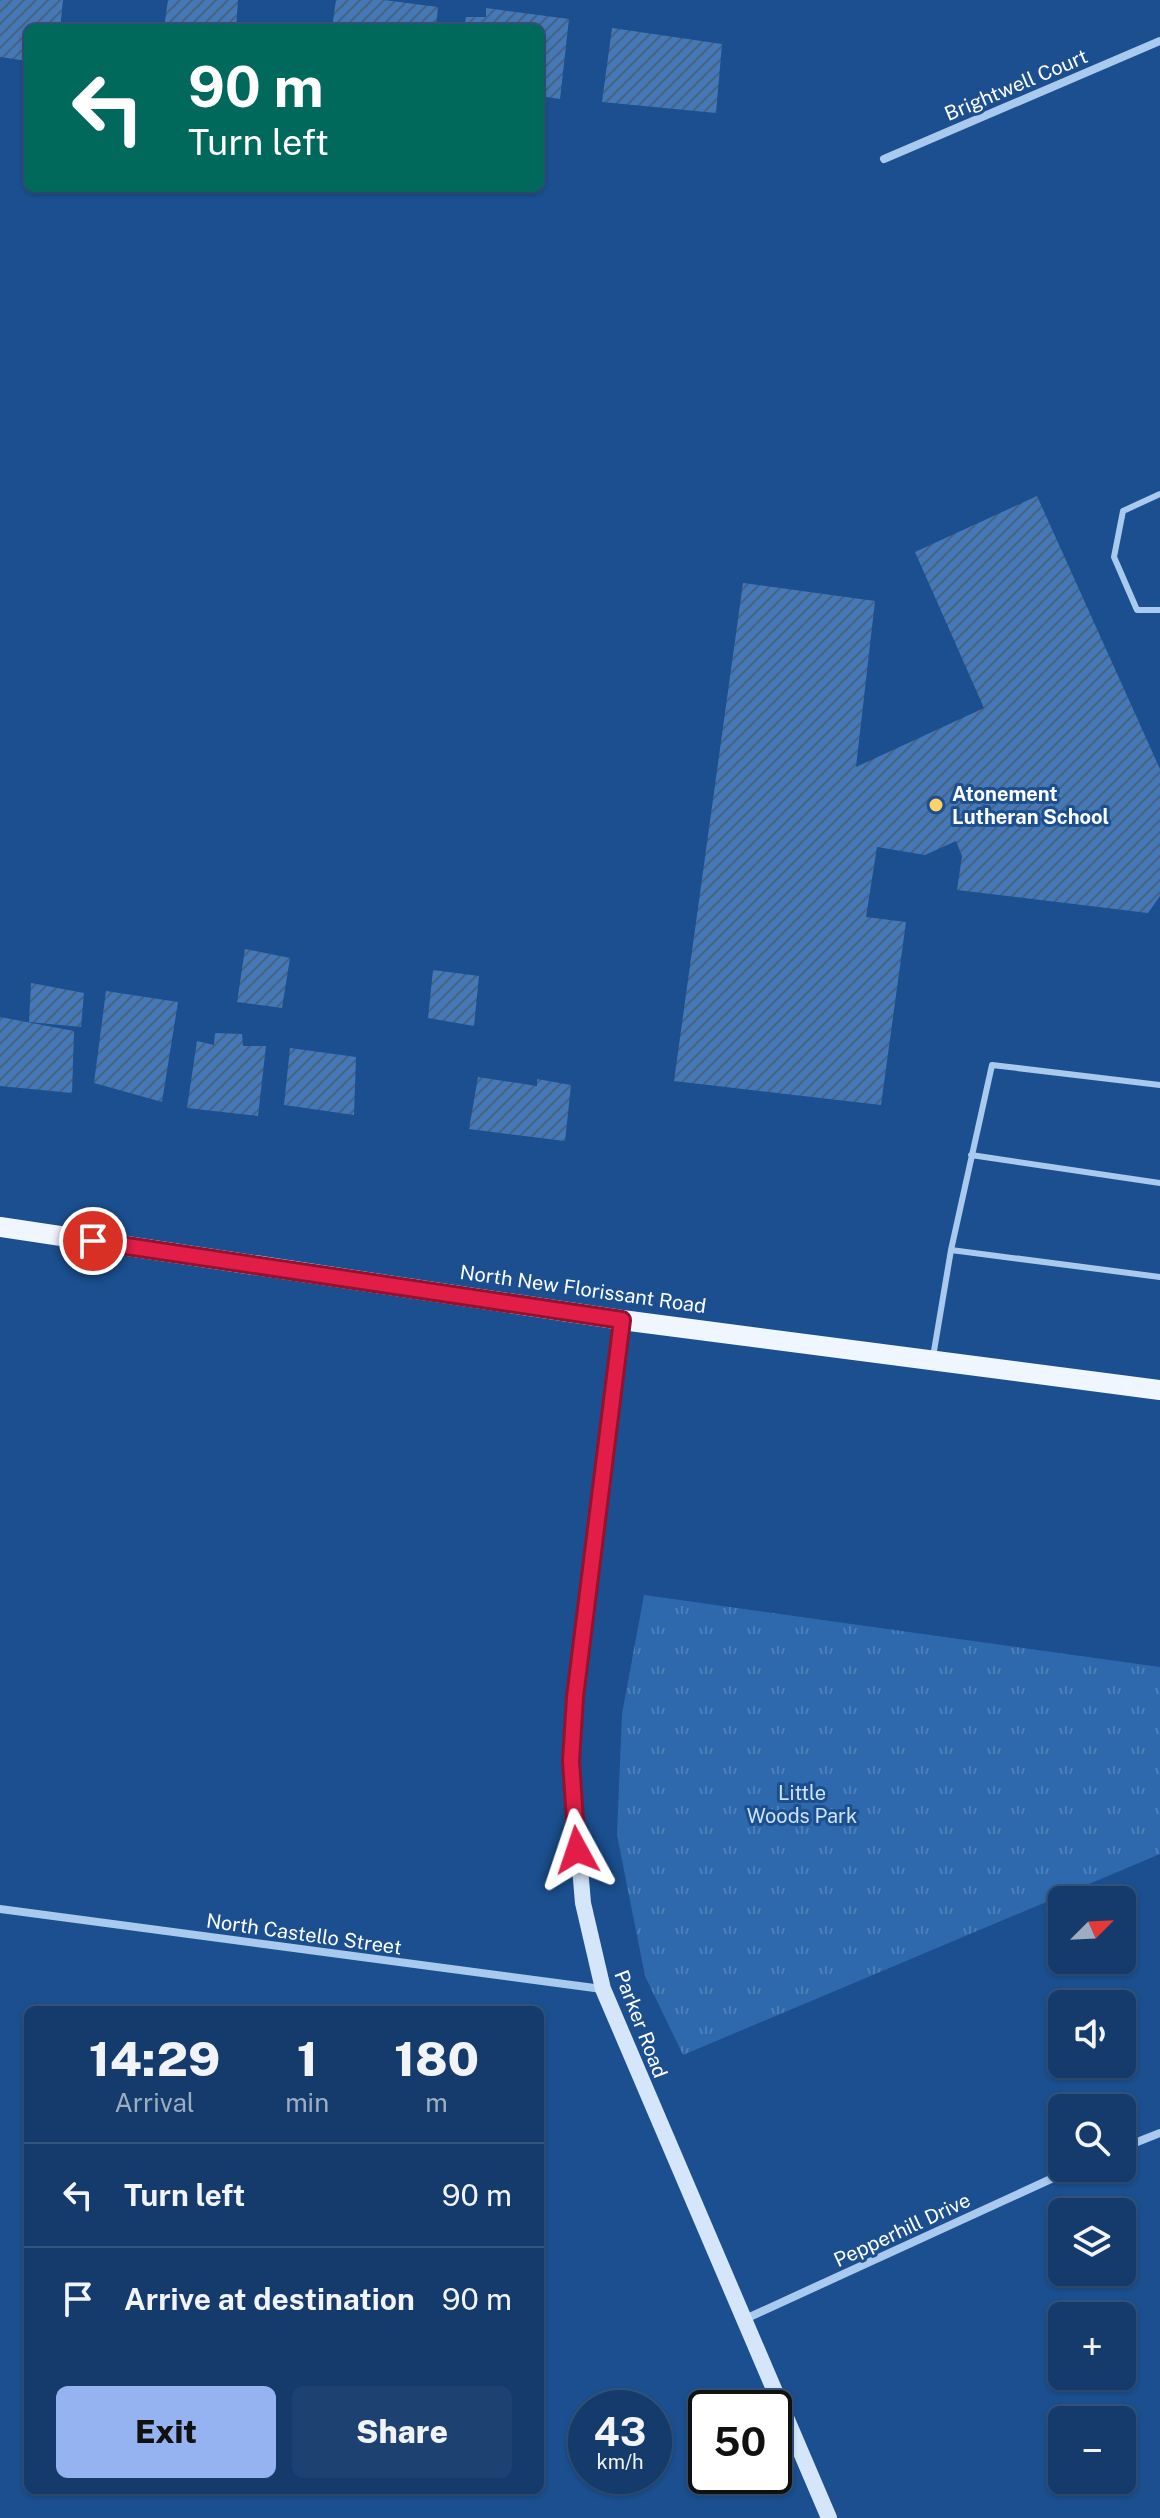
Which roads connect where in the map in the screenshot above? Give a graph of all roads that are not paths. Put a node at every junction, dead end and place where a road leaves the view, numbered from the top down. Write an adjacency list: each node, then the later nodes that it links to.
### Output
1 (1160, 41): 2 (street, Brightwell Court)
2 (884, 159)
3 (1160, 494): 4 (lane)
4 (1160, 610)
5 (1160, 1085): 6 (lane)
6 (971, 1155): 7 (lane); 9 (lane)
7 (1160, 1183)
8 (0, 1227): 11 (main road, North New Florissant Road)
9 (951, 1250): 10 (lane); 12 (lane)
10 (1160, 1277)
11 (622, 1320): 12 (main road, North New Florissant Road); 15 (main road, Parker Road)
12 (933, 1361): 13 (main road, North New Florissant Road)
13 (1160, 1390)
14 (0, 1909): 15 (street, North Castello Street)
15 (603, 1989): 19 (main road, Parker Road)
16 (1160, 2133): 17 (street)
17 (1136, 2142)
18 (1048, 2180): 19 (street, Pepperhill Drive)
19 (742, 2321): 20 (main road, Parker Road)
20 (829, 2518)

